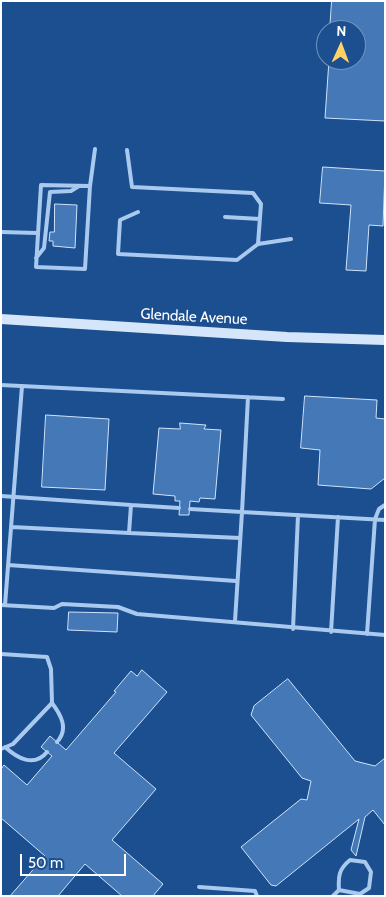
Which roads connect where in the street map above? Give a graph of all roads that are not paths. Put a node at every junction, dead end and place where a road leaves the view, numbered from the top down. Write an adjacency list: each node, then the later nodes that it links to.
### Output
1 (95, 149): 4 (lane)
2 (128, 150): 7 (lane)
3 (79, 186): 4 (lane); 9 (lane); 12 (lane)
4 (90, 186): 12 (lane)
5 (138, 212): 11 (lane)
6 (225, 217): 7 (lane)
7 (260, 219): 11 (lane)
8 (1, 232): 9 (lane)
9 (37, 233): 12 (lane)
10 (291, 239): 11 (lane)
11 (258, 244)
12 (36, 258)
13 (1, 319): 14 (main road, Glendale Avenue)
14 (385, 340)
15 (1, 384): 16 (lane)
16 (22, 386): 17 (lane); 20 (lane)
17 (248, 397): 18 (lane); 25 (lane)
18 (283, 399)
19 (1, 496): 20 (lane)
20 (14, 497): 21 (lane); 30 (lane)
21 (131, 505): 23 (lane); 31 (lane)
22 (385, 505): 28 (lane)
23 (179, 508)
24 (190, 509): 25 (lane)
25 (242, 512): 26 (lane); 32 (lane)
26 (298, 515): 27 (lane); 37 (lane)
27 (338, 517): 28 (lane); 38 (lane)
28 (375, 519): 29 (lane); 39 (lane)
29 (385, 520)
30 (12, 527): 31 (lane); 33 (lane)
31 (128, 534): 32 (lane)
32 (240, 538): 34 (lane)
33 (8, 565): 34 (lane); 35 (lane)
34 (236, 581): 36 (lane)
35 (3, 605): 36 (lane)
36 (235, 621): 37 (lane)
37 (293, 629): 38 (lane)
38 (331, 632): 39 (lane)
39 (367, 634): 40 (lane)
40 (385, 636)
41 (1, 654): 42 (lane)
42 (52, 703): 43 (lane); 44 (lane)
43 (57, 742)
44 (3, 748): 45 (lane)
45 (48, 752)
46 (199, 887): 48 (lane)
47 (339, 890): 47 (lane); 49 (lane)
48 (257, 896)
49 (333, 896)

